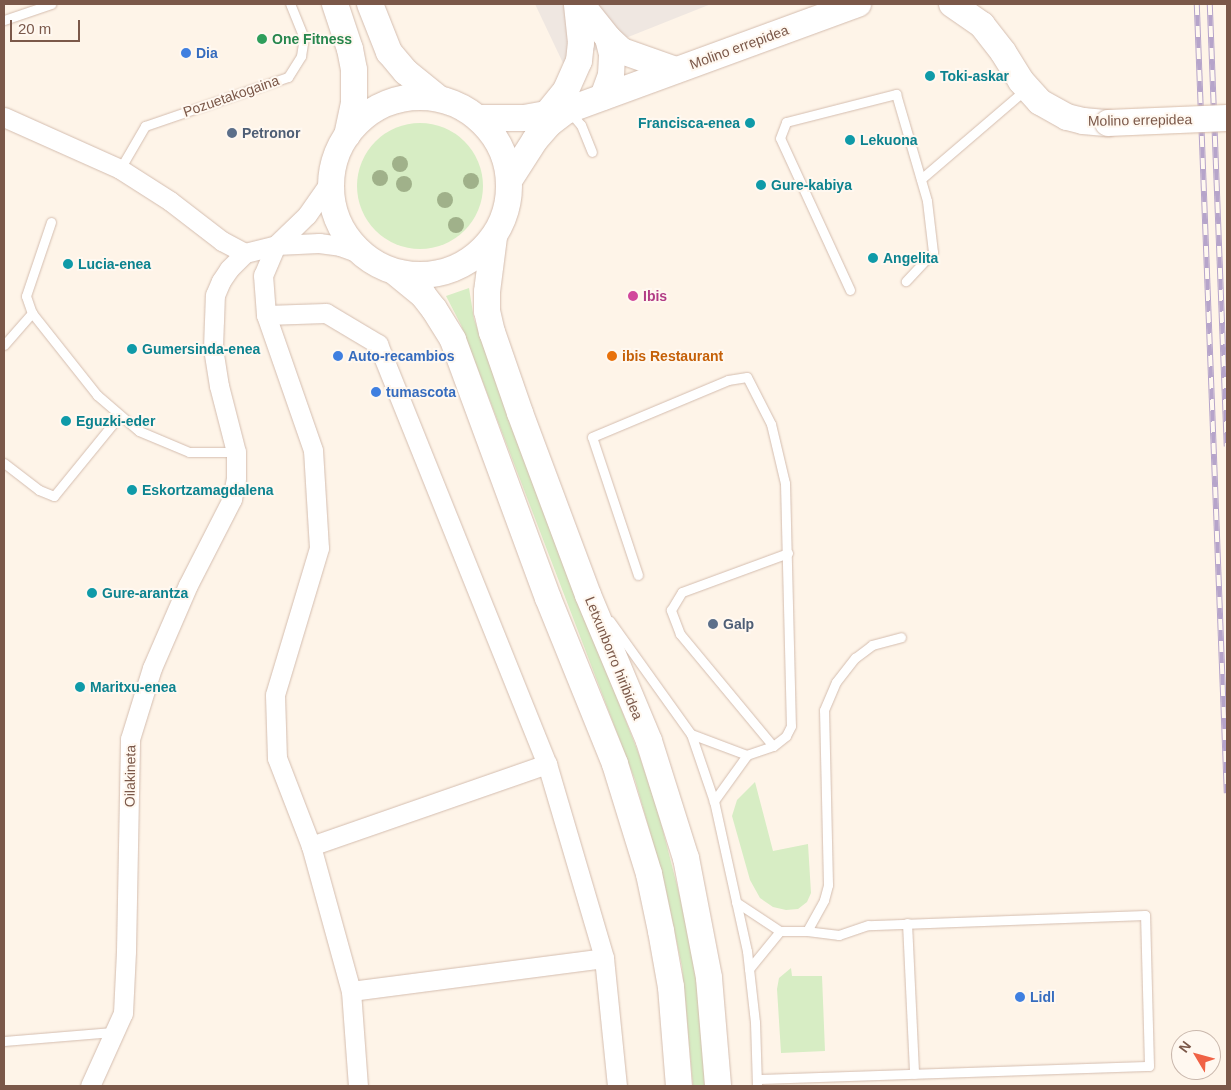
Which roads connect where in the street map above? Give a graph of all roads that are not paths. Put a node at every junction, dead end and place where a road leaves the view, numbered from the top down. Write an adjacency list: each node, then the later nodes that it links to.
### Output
1 (51, 4): 9 (lane)
2 (290, 4): 21 (lane, Pozuetakogaina)
3 (335, 4): 19 (main road)
4 (370, 4): 14 (main road)
5 (577, 4): 15 (main road)
6 (581, 4): 10 (main road, Molino errepidea)
7 (858, 4): 11 (main road, Molino errepidea)
8 (952, 4): 12 (main road, Molino errepidea)
9 (4, 20)
10 (608, 38): 11 (main road, Molino errepidea); 13 (main road)
11 (676, 70): 13 (main road, Molino errepidea)
12 (1027, 89): 18 (main road, Molino errepidea, bridge); 23 (lane)
13 (603, 97): 15 (main road, Molino errepidea)
14 (438, 98): 17 (main road); 19 (main road)
15 (557, 112): 17 (main road); 20 (lane); 22 (main road)
16 (4, 117): 21 (street)
17 (478, 118): 22 (main road)
18 (1227, 118)
19 (346, 135): 24 (main road)
20 (592, 152)
21 (120, 169): 28 (street)
22 (510, 179): 26 (main road)
23 (920, 179): 31 (lane); 32 (lane)
24 (330, 182): 27 (street); 29 (main road)
25 (52, 222): 33 (lane)
26 (494, 237): 30 (main road); 41 (main road, Letxunborro hiribidea)
27 (276, 246): 28 (street); 29 (street); 34 (street)
28 (245, 253): 37 (street, Oilakineta)
29 (359, 253): 30 (main road)
30 (396, 273): 63 (main road)
31 (906, 282)
32 (850, 290)
33 (32, 314): 35 (lane); 36 (lane)
34 (266, 315): 46 (street); 48 (street)
35 (4, 345)
36 (120, 415): 37 (lane); 38 (lane)
37 (236, 452): 56 (street, Oilakineta)
38 (4, 463)
39 (788, 553): 40 (lane); 44 (lane); 44 (lane)
40 (638, 576)
41 (588, 595): 43 (lane); 64 (main road, Letxunborro hiribidea)
42 (901, 637): 51 (lane)
43 (692, 734): 45 (lane); 47 (lane)
44 (773, 746): 45 (lane)
45 (747, 755): 47 (lane)
46 (547, 764): 48 (street); 53 (street)
47 (714, 801): 49 (lane)
48 (311, 846): 55 (street)
49 (736, 902): 52 (lane); 54 (lane)
50 (907, 923): 51 (lane); 58 (lane); 58 (lane)
51 (807, 930): 52 (lane)
52 (780, 931): 54 (lane)
53 (604, 958): 55 (street); 62 (street)
54 (749, 970): 59 (lane)
55 (351, 991): 61 (street)
56 (114, 1032): 57 (lane); 60 (street, Oilakineta)
57 (4, 1041)
58 (914, 1074): 59 (lane)
59 (757, 1082)
60 (90, 1086)
61 (358, 1086)
62 (617, 1086)
63 (679, 1086)
64 (718, 1086)

